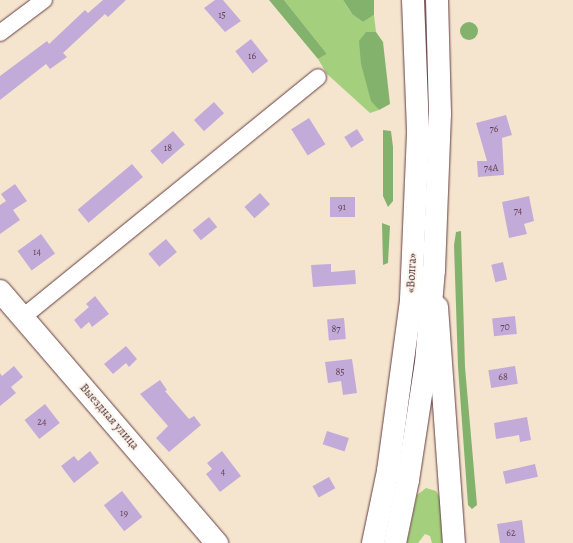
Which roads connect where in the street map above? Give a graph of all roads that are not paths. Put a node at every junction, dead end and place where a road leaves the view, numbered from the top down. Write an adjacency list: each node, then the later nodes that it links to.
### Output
1 (44, 0): 4 (street)
2 (413, 0): 10 (main road, «Волга»)
3 (437, 0): 6 (main road, «Волга»)
4 (0, 33)
5 (318, 77): 8 (street)
6 (434, 270): 11 (main road, «Волга»); 12 (main road)
7 (0, 291): 8 (main road, Выездная улица)
8 (23, 317): 9 (main road, Выездная улица)
9 (217, 543)
10 (373, 543)
11 (395, 543)
12 (454, 543)

